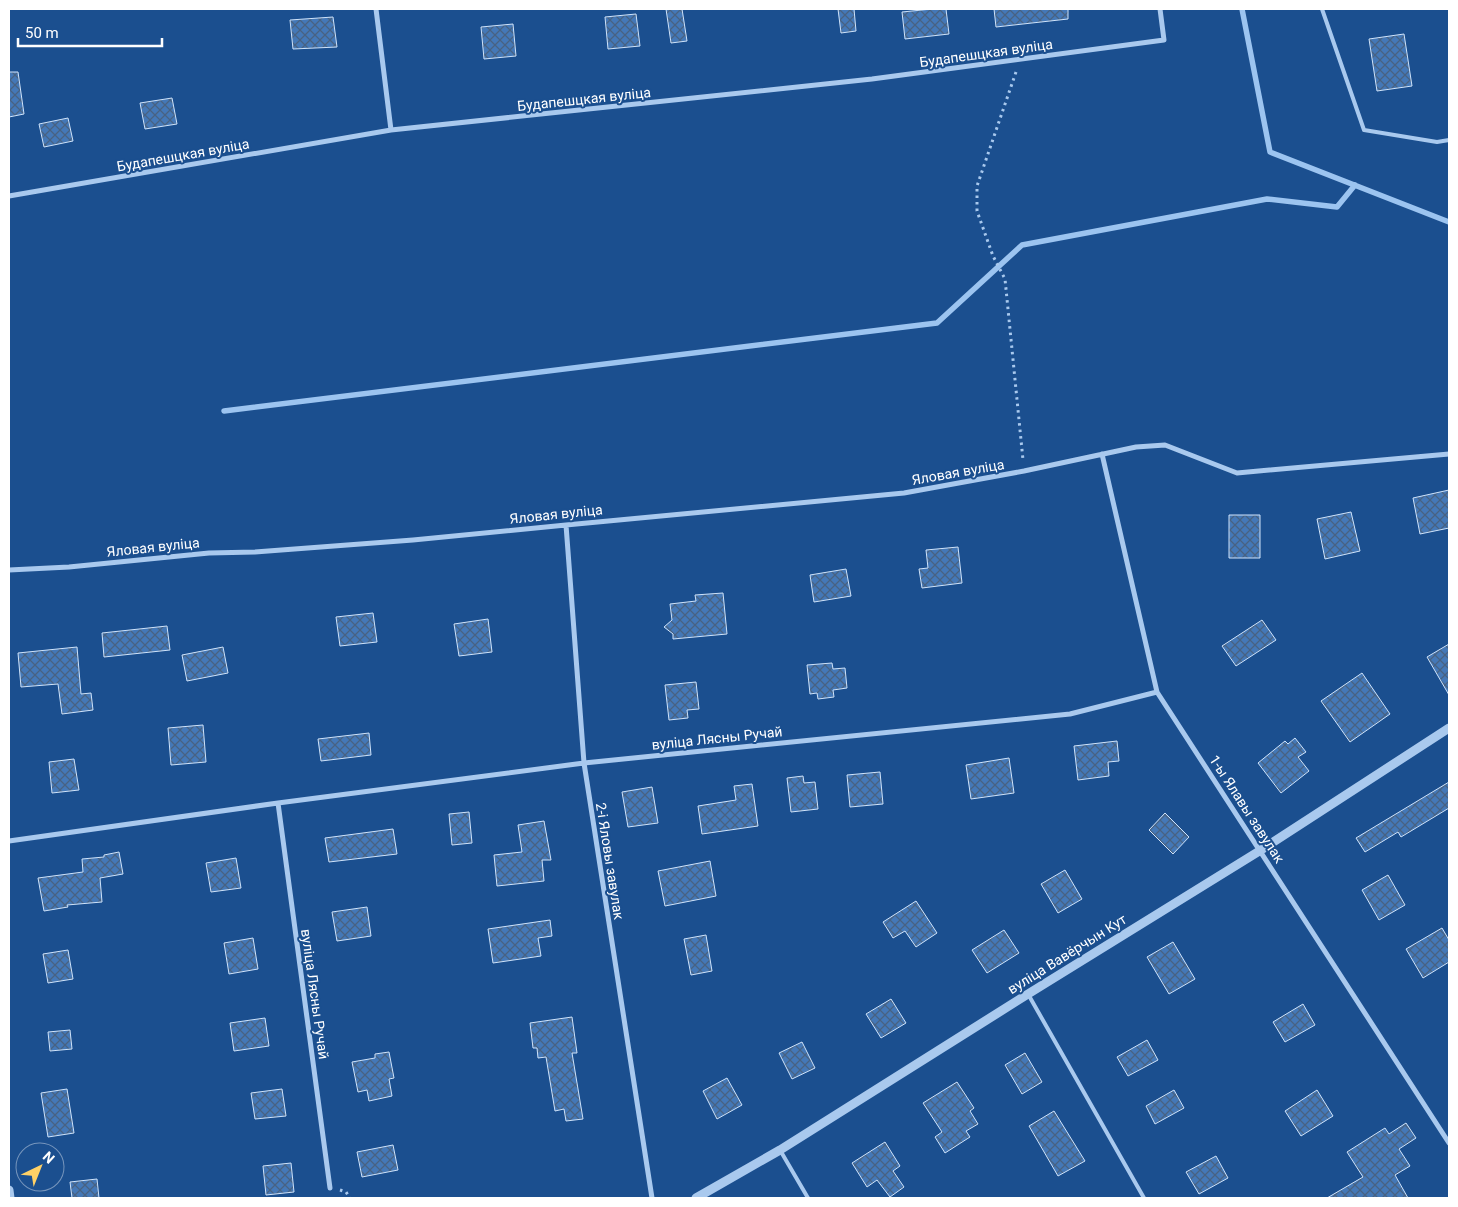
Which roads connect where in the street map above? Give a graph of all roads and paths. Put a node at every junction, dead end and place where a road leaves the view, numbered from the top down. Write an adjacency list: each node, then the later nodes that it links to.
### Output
1 (376, 9): 5 (street)
2 (1160, 9): 4 (street, Будапешцкая вуліца)
3 (1322, 9): 6 (lane)
4 (1020, 60): 5 (street, Будапешцкая вуліца); 10 (path)
5 (391, 130): 7 (street, Будапешцкая вуліца)
6 (1449, 140)
7 (9, 196)
8 (1102, 454): 9 (street, Яловая вуліца); 10 (street, Яловая вуліца); 13 (street, 1-ы Ялавы завулак)
9 (1449, 454)
10 (1024, 471): 11 (street, Яловая вуліца)
11 (566, 524): 12 (street, Яловая вуліца); 15 (street, 2-і Яловы завулак)
12 (9, 570)
13 (1157, 692): 15 (street, вуліца Лясны Ручай); 18 (street, 1-ы Ялавы завулак)
14 (1449, 728): 18 (street, вуліца Вавёрчын Кут)
15 (584, 763): 16 (street, вуліца Лясны Ручай); 25 (street, 2-і Яловы завулак)
16 (278, 803): 17 (street, вуліца Лясны Ручай); 22 (street, вуліца Лясны Ручай)
17 (9, 842)
18 (1261, 850): 19 (street, вуліца Вавёрчын Кут); 20 (street, 1-ы Ялавы завулак)
19 (1028, 994): 21 (street, вуліца Вавёрчын Кут); 28 (lane)
20 (1449, 1143)
21 (780, 1150): 26 (street, вуліца Вавёрчын Кут); 27 (lane)
22 (330, 1188)
23 (9, 1190): 24 (street)
24 (10, 1198)
25 (652, 1198)
26 (696, 1198)
27 (808, 1198)
28 (1144, 1198)

